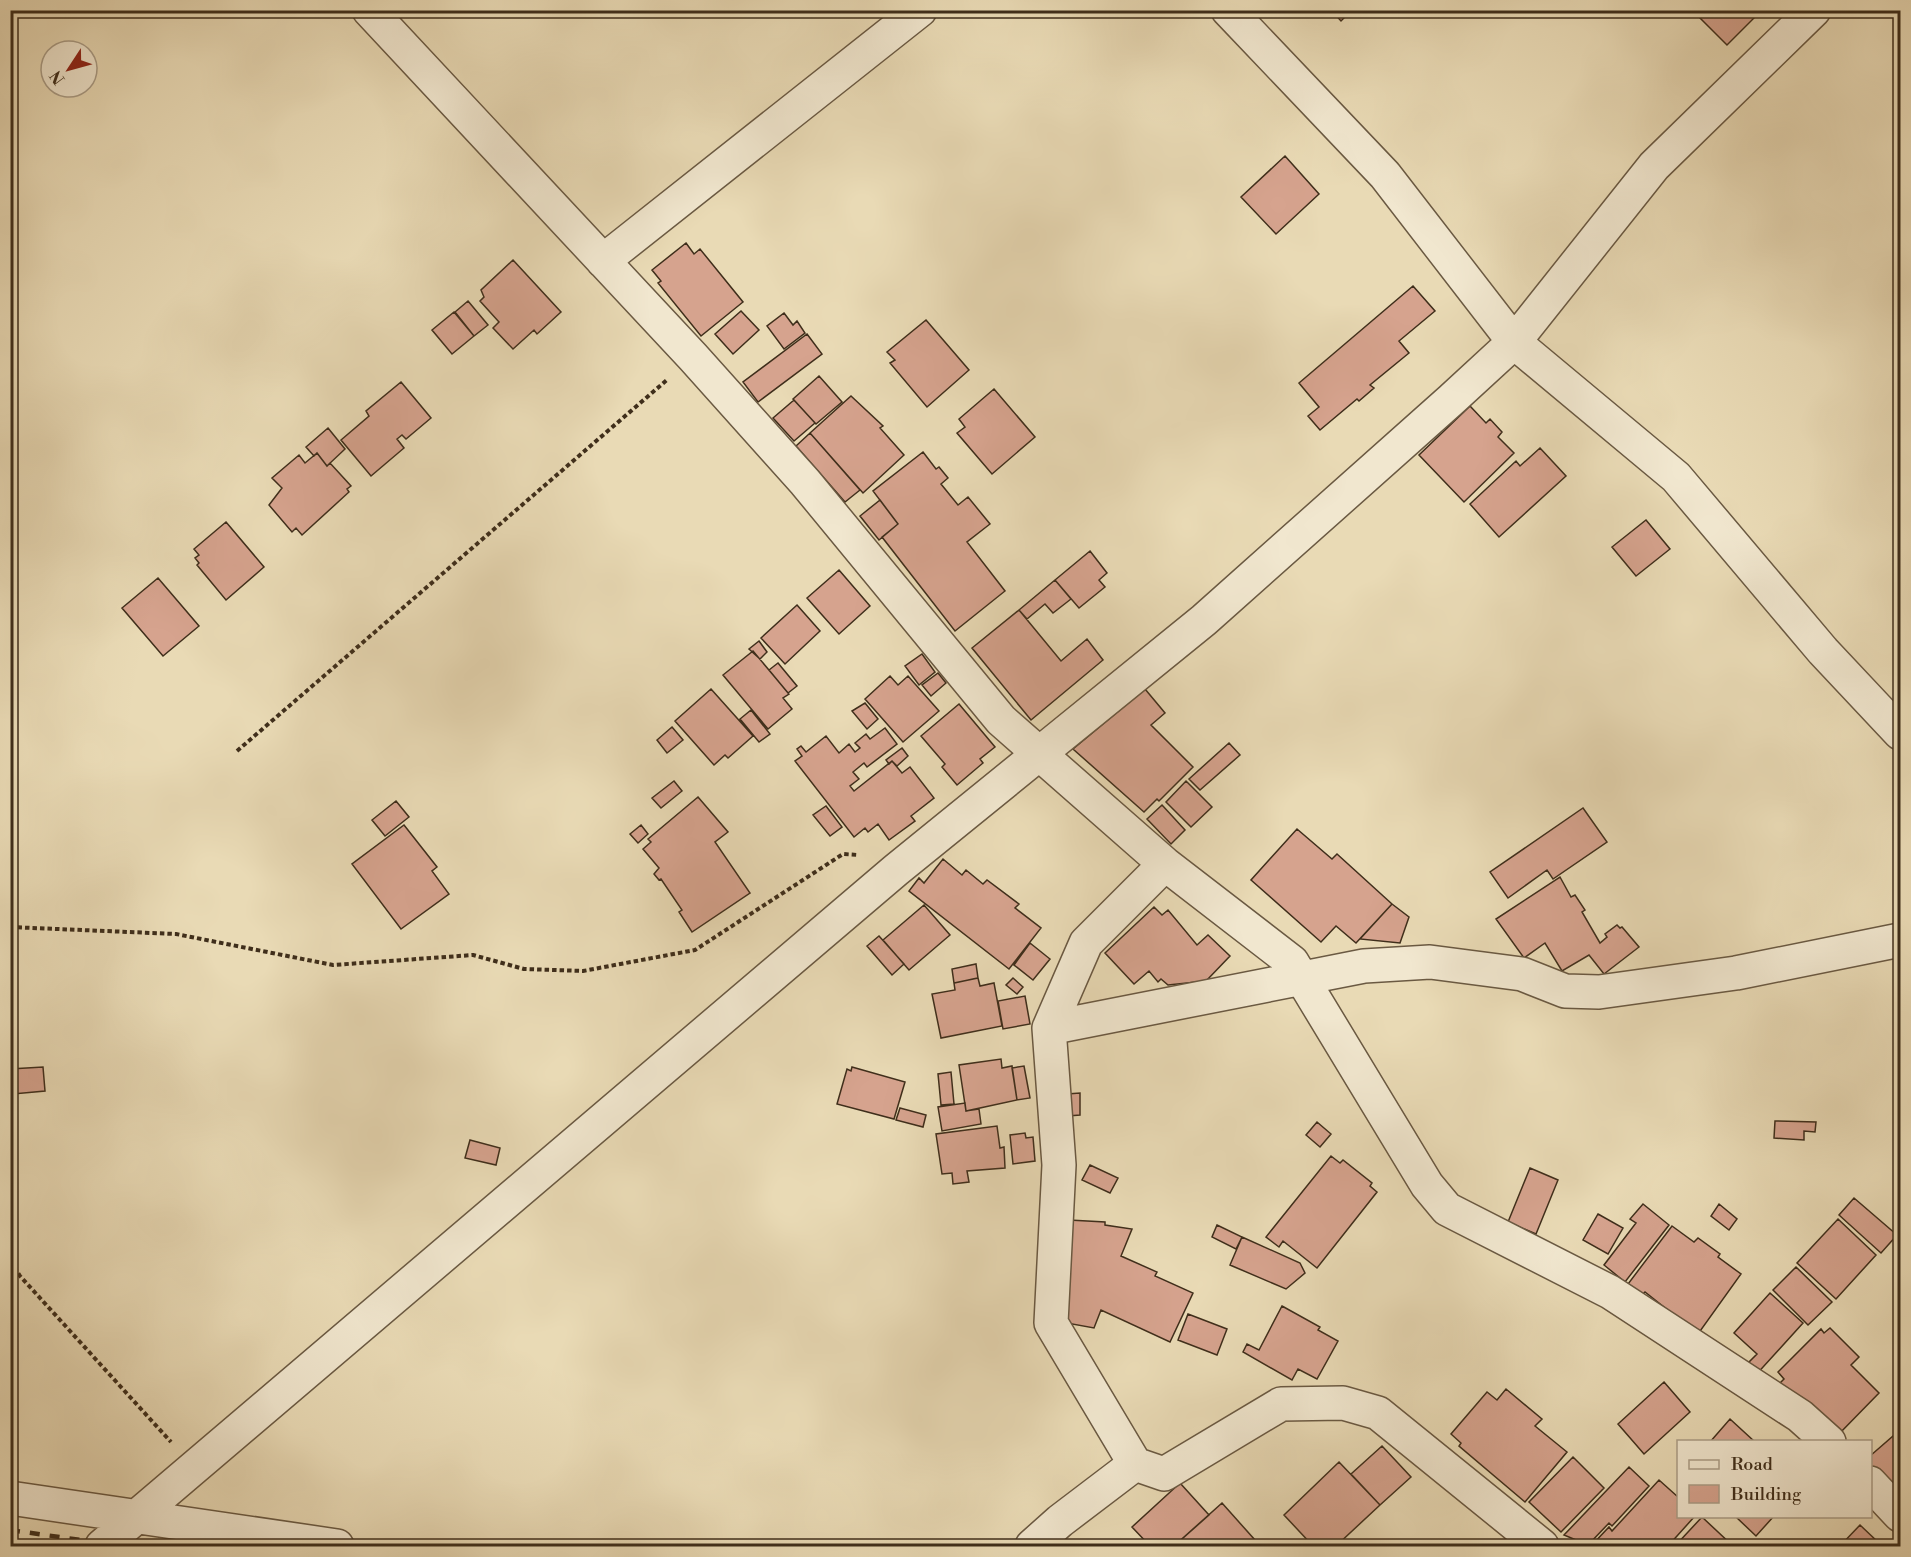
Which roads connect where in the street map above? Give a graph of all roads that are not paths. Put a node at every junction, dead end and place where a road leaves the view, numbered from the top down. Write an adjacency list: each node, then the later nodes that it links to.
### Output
1 (369, 10): 5 (street)
2 (920, 10): 5 (street)
3 (1228, 10): 6 (street)
4 (1814, 10): 6 (street)
5 (603, 261): 8 (street)
6 (1514, 342): 7 (street); 8 (street)
7 (1900, 733)
8 (1038, 755): 9 (street); 18 (street)
9 (1165, 864): 11 (street); 12 (street)
10 (1900, 940): 11 (street)
11 (1302, 977): 12 (street); 13 (street)
12 (1049, 1028): 14 (street)
13 (1827, 1440)
14 (1135, 1464): 21 (street); 22 (street)
15 (1872, 1485): 17 (street)
16 (10, 1498): 18 (street)
17 (1900, 1515)
18 (137, 1516): 19 (street); 20 (street)
19 (102, 1546)
20 (337, 1546)
21 (1032, 1546)
22 (1542, 1546)

